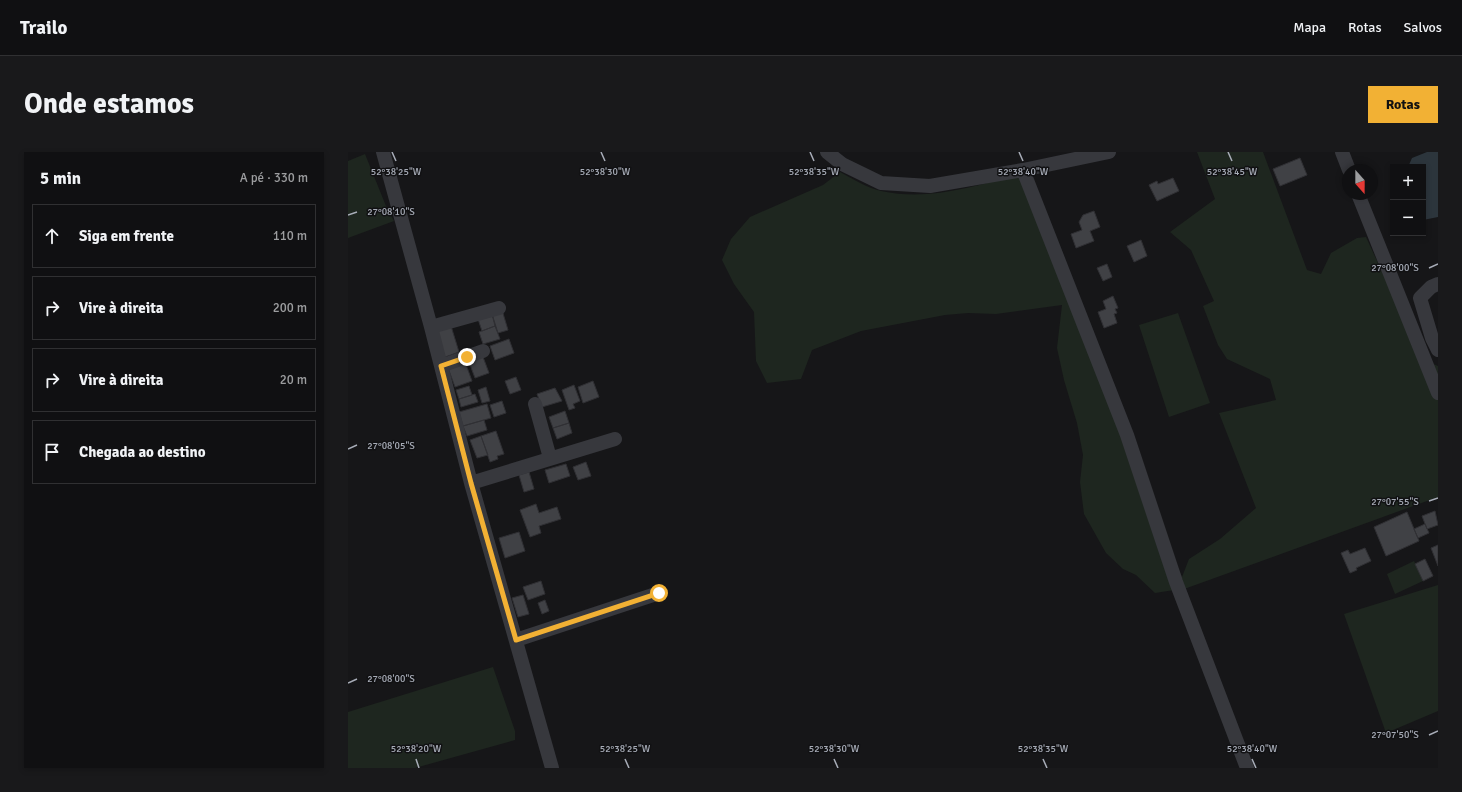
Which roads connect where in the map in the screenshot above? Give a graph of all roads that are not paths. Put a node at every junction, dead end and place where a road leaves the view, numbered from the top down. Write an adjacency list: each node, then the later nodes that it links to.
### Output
1 (383, 152): 10 (street)
2 (827, 152): 6 (street)
3 (1110, 152): 6 (street)
4 (1342, 152): 5 (street)
5 (1347, 164)
6 (1023, 170): 22 (street)
7 (1360, 200): 14 (street)
8 (1438, 284): 11 (street)
9 (499, 308): 10 (street)
10 (431, 327): 13 (street)
11 (1438, 350)
12 (483, 351): 13 (street)
13 (441, 366): 18 (street)
14 (1438, 393)
15 (535, 404): 17 (street)
16 (615, 439): 17 (street)
17 (550, 458): 18 (street)
18 (471, 483): 20 (street)
19 (659, 593): 20 (street)
20 (516, 640): 21 (street)
21 (552, 768)
22 (1247, 768)

